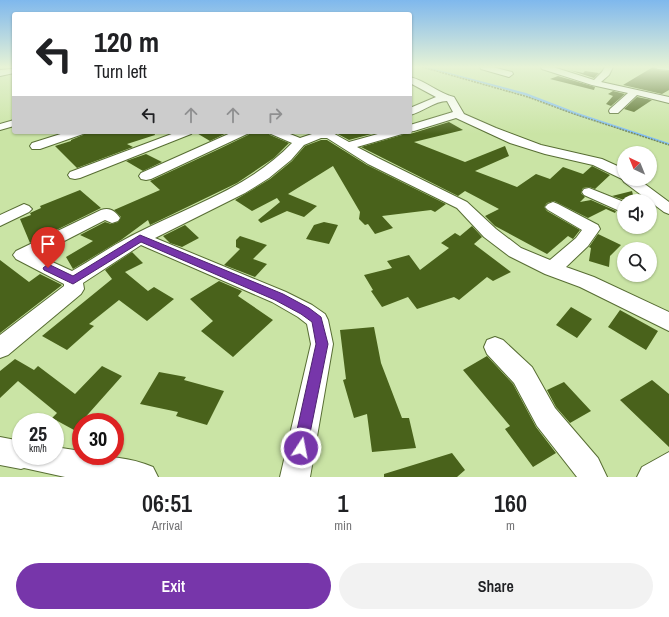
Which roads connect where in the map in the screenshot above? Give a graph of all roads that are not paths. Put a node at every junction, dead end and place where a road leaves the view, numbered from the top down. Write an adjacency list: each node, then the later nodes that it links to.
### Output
1 (429, 89): 4 (street)
2 (622, 89): 3 (street)
3 (634, 92): 5 (street); 7 (street)
4 (444, 98): 6 (street); 8 (street)
5 (669, 100)
6 (412, 111)
7 (614, 111)
8 (458, 115): 10 (street); 22 (street)
9 (12, 124): 11 (street)
10 (413, 125)
11 (0, 127)
12 (73, 134): 20 (street)
13 (182, 134): 23 (street)
14 (239, 134): 24 (street)
15 (285, 134): 19 (street)
16 (320, 134): 19 (street)
17 (328, 134): 21 (street)
18 (391, 134): 21 (street)
19 (299, 137): 33 (street)
20 (36, 146)
21 (346, 146): 34 (street)
22 (617, 170)
23 (75, 176)
24 (146, 176)
25 (637, 186): 28 (street)
26 (589, 192): 27 (street)
27 (617, 205)
28 (659, 205)
29 (554, 207): 34 (street)
30 (24, 209): 32 (street)
31 (112, 218): 35 (street)
32 (0, 221)
33 (140, 238): 35 (street); 44 (street)
34 (552, 270): 36 (street)
35 (73, 280): 38 (street)
36 (669, 322)
37 (495, 347): 45 (street)
38 (0, 348)
39 (0, 451): 40 (street)
40 (12, 453)
41 (64, 463): 43 (street)
42 (669, 466): 46 (street)
43 (142, 477)
44 (295, 477)
45 (592, 477)
46 (652, 477)

